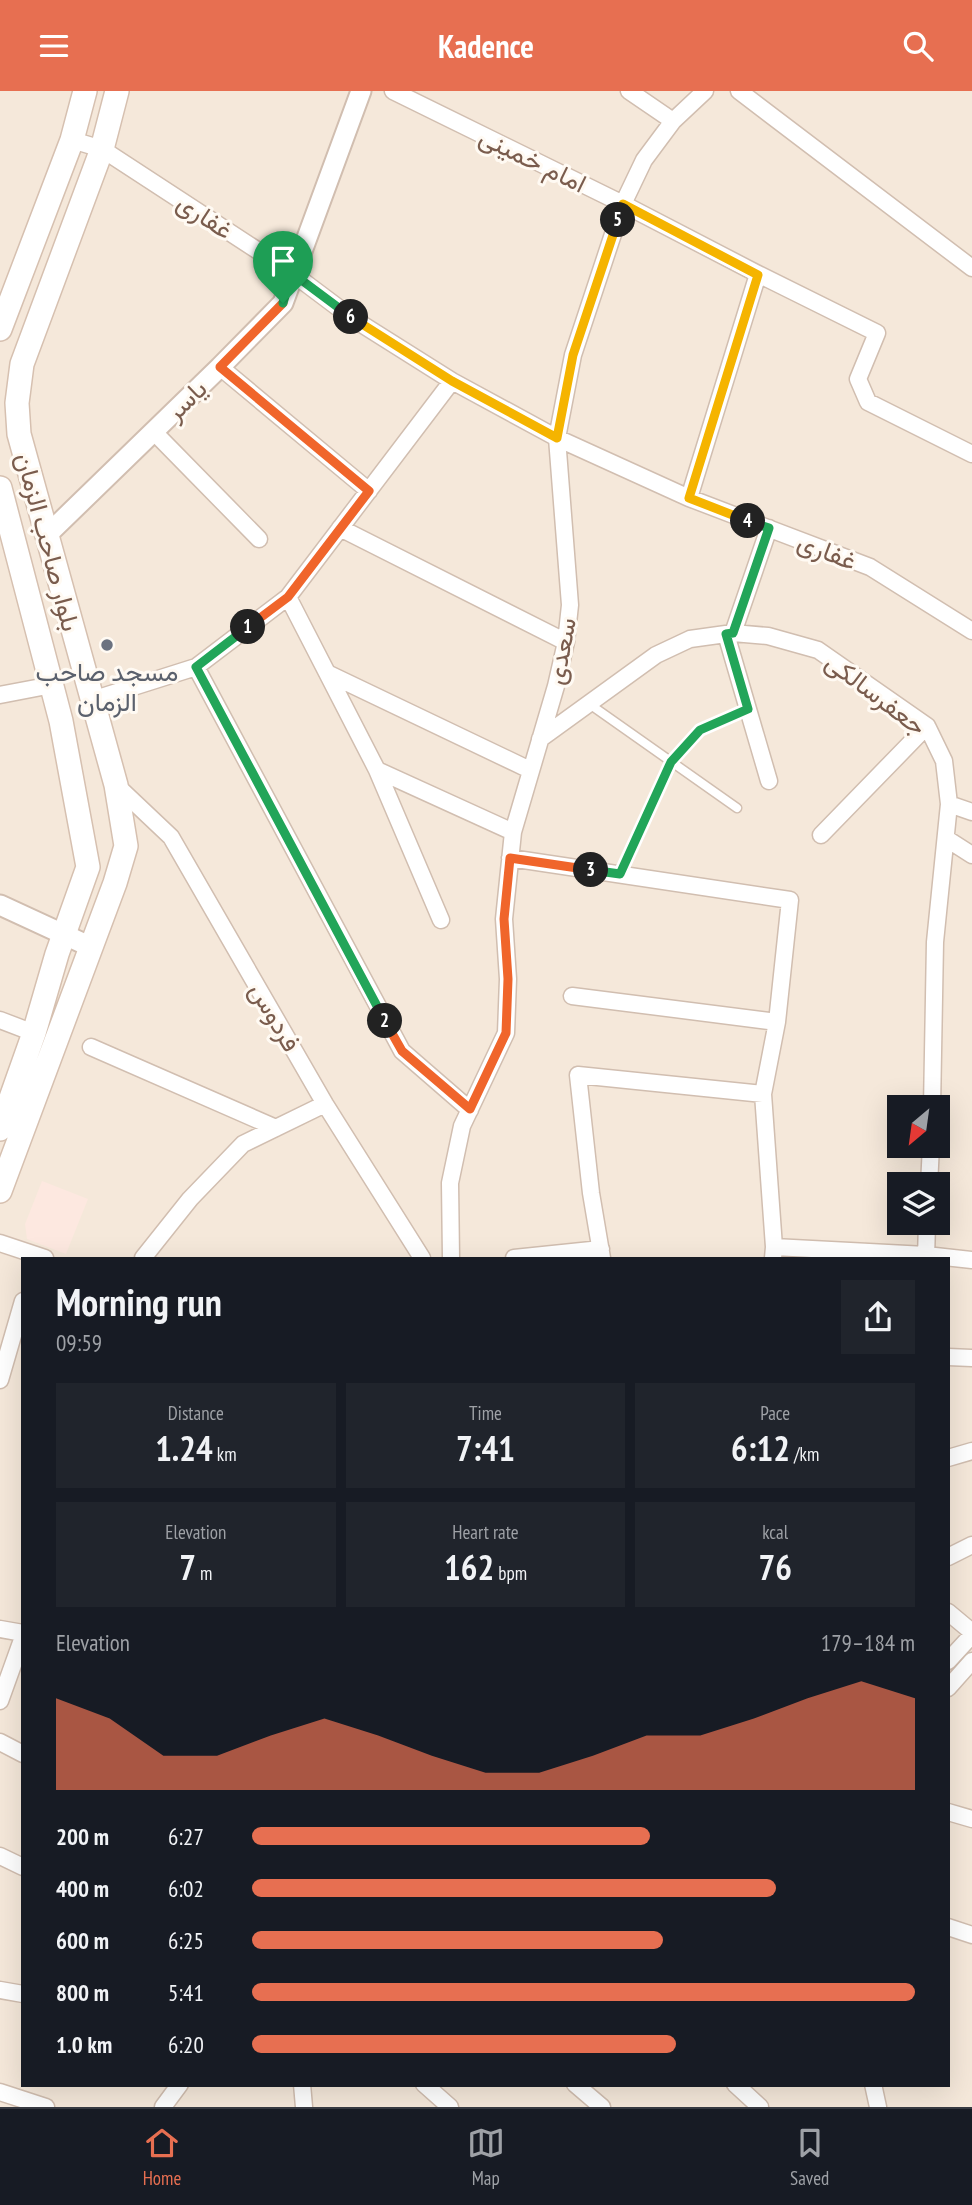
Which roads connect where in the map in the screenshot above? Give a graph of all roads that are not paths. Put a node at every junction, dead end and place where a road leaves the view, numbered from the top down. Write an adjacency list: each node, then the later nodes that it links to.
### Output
1 (85, 91): 9 (main road)
2 (117, 91): 10 (main road, بلوار صاحب الزمان)
3 (360, 91): 13 (street, یاسر)
4 (393, 91): 11 (street, امام خمینی)
5 (629, 91): 8 (street)
6 (705, 91): 8 (street)
7 (739, 91): 12 (street)
8 (673, 121): 11 (street)
9 (72, 140): 10 (street, غفاری); 15 (main road)
10 (102, 149): 13 (street, غفاری); 26 (main road, بلوار صاحب الزمان)
11 (623, 204): 14 (street, امام خمینی); 19 (street)
12 (972, 268)
13 (292, 273): 16 (street, یاسر); 17 (street, غفاری)
14 (758, 275): 20 (street, امام خمینی); 23 (street)
15 (0, 329)
16 (220, 367): 18 (street, یاسر); 22 (street)
17 (452, 381): 19 (street, غفاری); 22 (street)
18 (154, 432): 26 (street, یاسر); 27 (street)
19 (557, 438): 23 (street, غفاری); 31 (street, سعدی)
20 (972, 454)
21 (0, 488): 34 (main road, بلوار صاحب الزمان)
22 (369, 491): 24 (street)
23 (689, 498): 25 (street, غفاری)
24 (340, 528): 28 (street); 31 (street)
25 (769, 528): 29 (street, غفاری); 30 (street)
26 (47, 535): 36 (main road, بلوار صاحب الزمان)
27 (259, 539)
28 (288, 597): 32 (street); 33 (street)
29 (972, 631)
30 (729, 634): 37 (street, جعفرسالکی); 38 (street); 39 (street, جعفرسالکی)
31 (566, 642): 40 (street, سعدی)
32 (196, 667): 36 (street); 67 (street)
33 (327, 673): 42 (street); 43 (street)
34 (52, 685): 35 (street); 57 (main road, بلوار صاحب الزمان)
35 (0, 695)
36 (92, 700): 45 (main road, بلوار صاحب الزمان)
37 (587, 703): 40 (street, جعفرسالکی); 41 (lane)
38 (748, 709): 41 (lane); 44 (street)
39 (927, 726): 46 (street, جعفرسالکی); 50 (street)
40 (540, 739): 43 (street, سعدی)
41 (671, 762): 47 (lane); 54 (lane)
42 (377, 770): 49 (street); 56 (street)
43 (530, 771): 49 (street, سعدی)
44 (769, 782)
45 (116, 785): 58 (main road, بلوار صاحب الزمان); 66 (street, فردوس)
46 (949, 804): 48 (street); 51 (street, جعفرسالکی)
47 (737, 808)
48 (972, 812)
49 (513, 832): 53 (street, سعدی)
50 (821, 835)
51 (947, 839): 52 (street); 65 (street, جعفرسالکی)
52 (972, 855)
53 (510, 858): 54 (street); 67 (street, سعدی)
54 (620, 874): 61 (street)
55 (0, 905): 57 (street)
56 (441, 920)
57 (64, 936): 58 (street); 62 (main road, بلوار صاحب الزمان)
58 (90, 947): 70 (main road, بلوار صاحب الزمان)
59 (572, 996): 61 (street)
60 (0, 1020): 62 (street)
61 (777, 1021): 64 (street)
62 (34, 1033): 69 (main road, بلوار صاحب الزمان)
63 (91, 1047): 68 (street)
64 (763, 1094): 73 (street); 74 (street)
65 (932, 1095)
66 (325, 1104): 68 (street); 77 (street, فردوس)
67 (470, 1109): 78 (street, سعدی)
68 (276, 1128): 76 (street)
69 (0, 1129)
70 (0, 1191)
71 (927, 1235): 80 (street)
72 (0, 1243): 75 (street)
73 (773, 1252): 80 (street)
74 (601, 1254): 79 (street)
75 (39, 1257)
76 (145, 1257)
77 (421, 1257)
78 (451, 1257)
79 (536, 1257)
80 (926, 1257)
81 (950, 1259): 82 (street)
82 (972, 1260)
83 (21, 1308): 86 (street)
84 (950, 1357): 85 (street)
85 (972, 1358)
86 (0, 1380)
87 (972, 1451): 88 (street)
88 (950, 1457)
89 (972, 1545): 90 (street)
90 (950, 1556)
91 (950, 1614): 94 (street)
92 (0, 1629): 93 (street)
93 (21, 1634)
94 (972, 1634): 96 (street)
95 (21, 1641): 99 (street)
96 (950, 1659)
97 (972, 1661): 98 (street)
98 (950, 1686)
99 (0, 1701)
100 (0, 1742): 101 (street)
101 (21, 1753)
102 (950, 1813): 103 (street)
103 (972, 1819)
104 (0, 1856): 105 (street)
105 (21, 1866)
106 (950, 1928): 107 (street)
107 (972, 1935)
108 (0, 1990): 109 (street)
109 (21, 1994)
110 (178, 2087): 118 (street)
111 (302, 2087): 119 (street)
112 (427, 2087): 120 (street)
113 (578, 2087): 121 (street)
114 (737, 2087): 122 (street)
115 (874, 2087): 123 (street)
116 (0, 2092): 117 (street)
117 (46, 2107)
118 (163, 2107)
119 (304, 2107)
120 (450, 2107)
121 (601, 2107)
122 (760, 2107)
123 (878, 2107)

